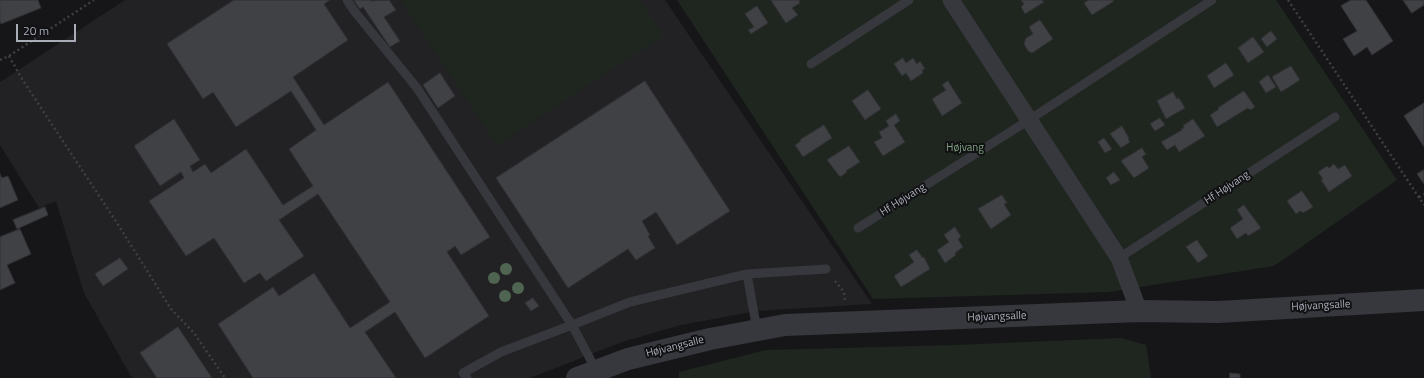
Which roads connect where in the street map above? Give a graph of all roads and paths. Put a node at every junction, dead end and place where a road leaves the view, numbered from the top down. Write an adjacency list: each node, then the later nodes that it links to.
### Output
1 (87, 0): 8 (path)
2 (94, 0): 8 (path)
3 (347, 0): 24 (lane)
4 (909, 0): 11 (lane)
5 (951, 0): 13 (street)
6 (1212, 0): 13 (lane, Hf Højvang)
7 (1290, 1): 15 (path)
8 (89, 3): 9 (path)
9 (8, 56): 10 (path); 27 (path)
10 (0, 60)
11 (811, 64)
12 (1335, 117): 18 (lane, Hf Højvang)
13 (1029, 120): 17 (lane, Hf Højvang); 18 (street)
14 (1424, 194): 15 (path)
15 (1420, 197): 16 (path)
16 (1424, 204)
17 (858, 228)
18 (1119, 258): 22 (street)
19 (826, 269): 20 (lane); 23 (path)
20 (747, 274): 24 (lane); 25 (lane)
21 (1424, 300): 22 (street, Højvangsalle)
22 (1139, 311): 23 (street, Højvangsalle)
23 (847, 323): 25 (street, Højvangsalle)
24 (572, 325): 26 (lane); 28 (lane)
25 (757, 330): 26 (street, Højvangsalle)
26 (587, 374)
27 (225, 378)
28 (467, 378)

